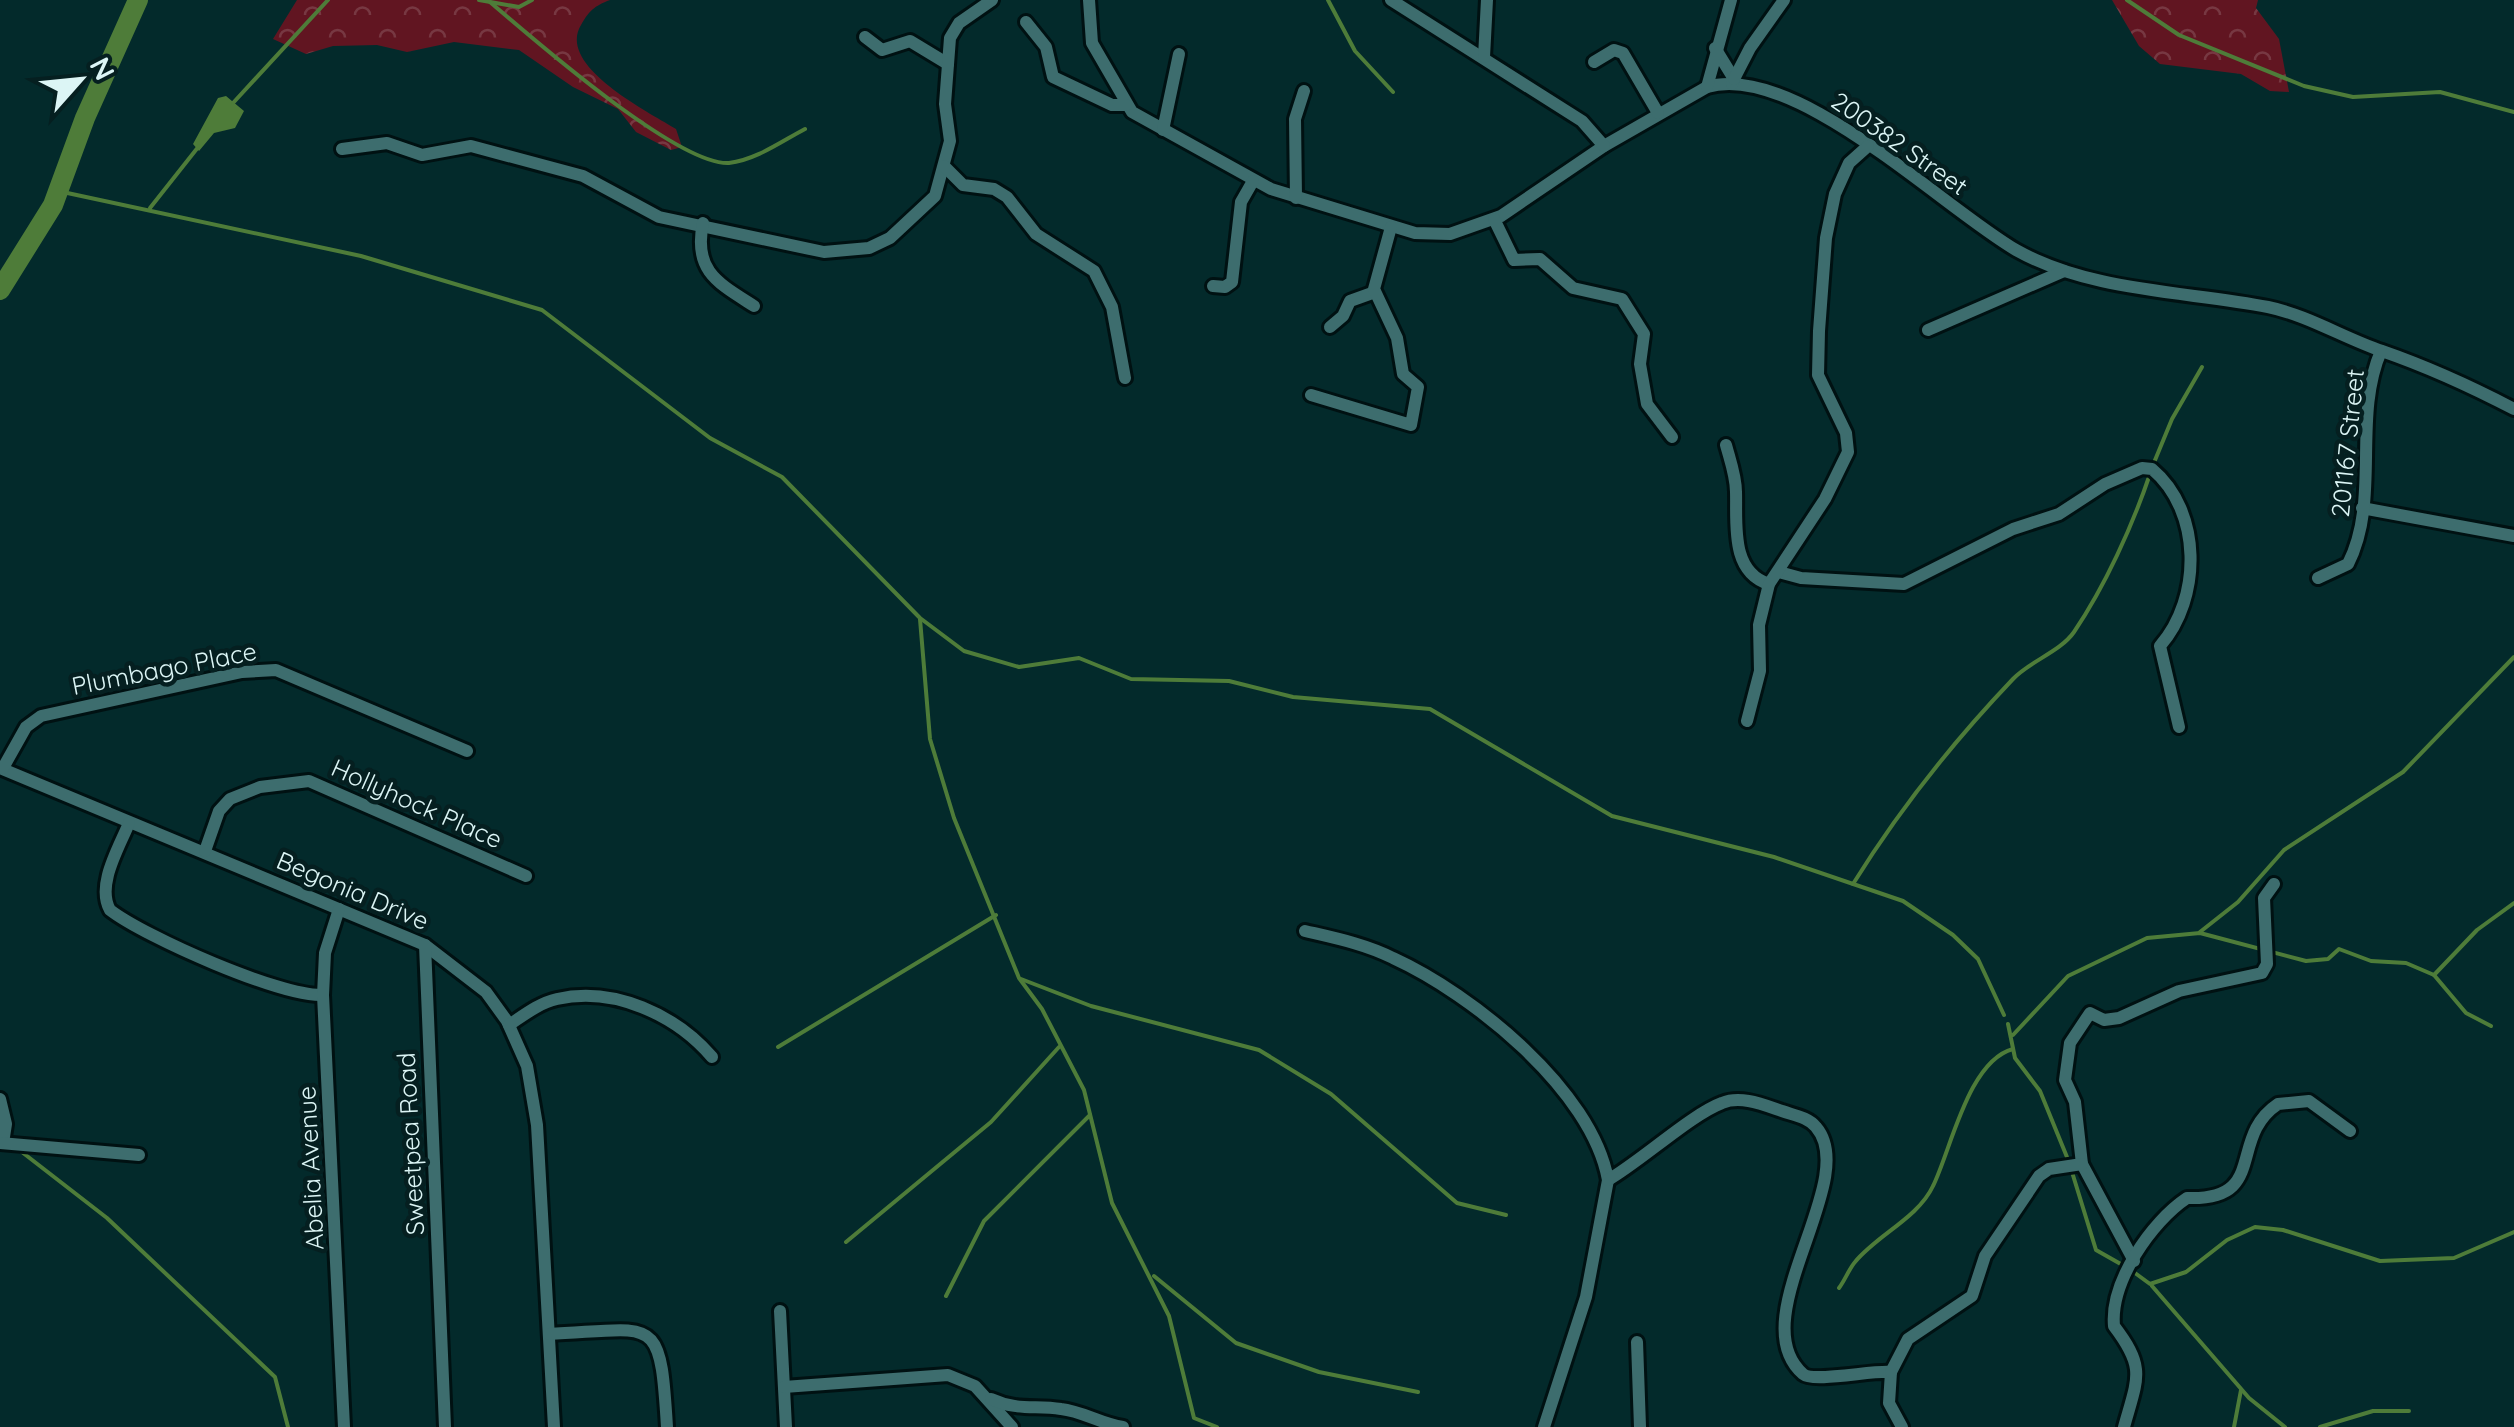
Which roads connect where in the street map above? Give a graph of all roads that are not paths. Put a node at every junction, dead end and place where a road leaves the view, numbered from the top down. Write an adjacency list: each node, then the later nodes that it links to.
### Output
1 (992, 0): 13 (street)
2 (1088, 0): 17 (street, 200382 Street)
3 (1391, 0): 11 (street)
4 (1487, 0): 11 (street)
5 (1731, 0): 9 (street)
6 (1784, 0): 14 (street)
7 (1026, 22): 17 (street)
8 (865, 38): 13 (street)
9 (1715, 48): 14 (street); 15 (street)
10 (1179, 54): 19 (street)
11 (1484, 57): 20 (street)
12 (1594, 62): 18 (street)
13 (948, 64): 23 (street)
14 (1733, 82): 15 (street, 200382 Street); 21 (street, 200382 Street)
15 (1707, 88): 18 (street, 200382 Street)
16 (1304, 92): 25 (street)
17 (1126, 105): 19 (street, 200382 Street)
18 (1658, 113): 20 (street, 200382 Street)
19 (1162, 130): 24 (street, 200382 Street)
20 (1604, 146): 26 (street, 200382 Street)
21 (1868, 146): 29 (street, 200382 Street); 43 (street)
22 (342, 149): 27 (street)
23 (944, 166): 27 (street); 36 (street)
24 (1253, 180): 25 (street, 200382 Street); 30 (street)
25 (1296, 198): 28 (street, 200382 Street)
26 (1494, 219): 28 (street, 200382 Street); 39 (street)
27 (703, 224): 32 (street)
28 (1390, 228): 31 (street)
29 (2064, 271): 34 (street); 35 (street, 200382 Street)
30 (1213, 286)
31 (1375, 292): 33 (street); 37 (street)
32 (754, 306)
33 (1330, 327)
34 (1928, 330)
35 (2382, 351): 38 (street, 200382 Street); 41 (street, 201167 Street)
36 (1126, 378)
37 (1311, 395)
38 (2514, 409)
39 (1672, 437)
40 (1726, 444): 45 (street)
41 (2362, 508): 42 (street); 44 (street, 201167 Street)
42 (2514, 536)
43 (1779, 572): 45 (street); 47 (street)
44 (2318, 578)
45 (1769, 584): 46 (street)
46 (1747, 721)
47 (2179, 727)
48 (467, 750): 49 (street, Plumbago Place)
49 (1, 768): 50 (street, Begonia Drive)
50 (129, 824): 51 (street, Begonia Drive); 57 (street)
51 (205, 851): 52 (street, Hollyhock Place); 54 (street, Begonia Drive)
52 (526, 876)
53 (2274, 884): 64 (street)
54 (339, 909): 56 (street, Begonia Drive); 57 (street, Abelia Avenue)
55 (1304, 931): 65 (street)
56 (425, 945): 58 (street, Begonia Drive); 74 (street, Sweetpea Road)
57 (324, 995): 73 (street, Abelia Avenue)
58 (509, 1025): 59 (street); 68 (street, Begonia Drive)
59 (712, 1057)
60 (0, 1099): 62 (street)
61 (2350, 1130): 66 (street)
62 (2, 1143): 63 (street)
63 (138, 1156)
64 (2082, 1164): 66 (street); 70 (street)
65 (1608, 1180): 70 (street); 80 (street)
66 (2134, 1261): 83 (street)
67 (780, 1311): 71 (street)
68 (550, 1334): 75 (street, Begonia Drive); 76 (street)
69 (1637, 1342): 81 (street)
70 (1891, 1372): 82 (street)
71 (784, 1387): 72 (street); 77 (street)
72 (984, 1396): 78 (street); 79 (street)
73 (344, 1427)
74 (445, 1427)
75 (554, 1427)
76 (667, 1427)
77 (786, 1427)
78 (1012, 1427)
79 (1123, 1427)
80 (1544, 1427)
81 (1640, 1427)
82 (1902, 1427)
83 (2124, 1427)

